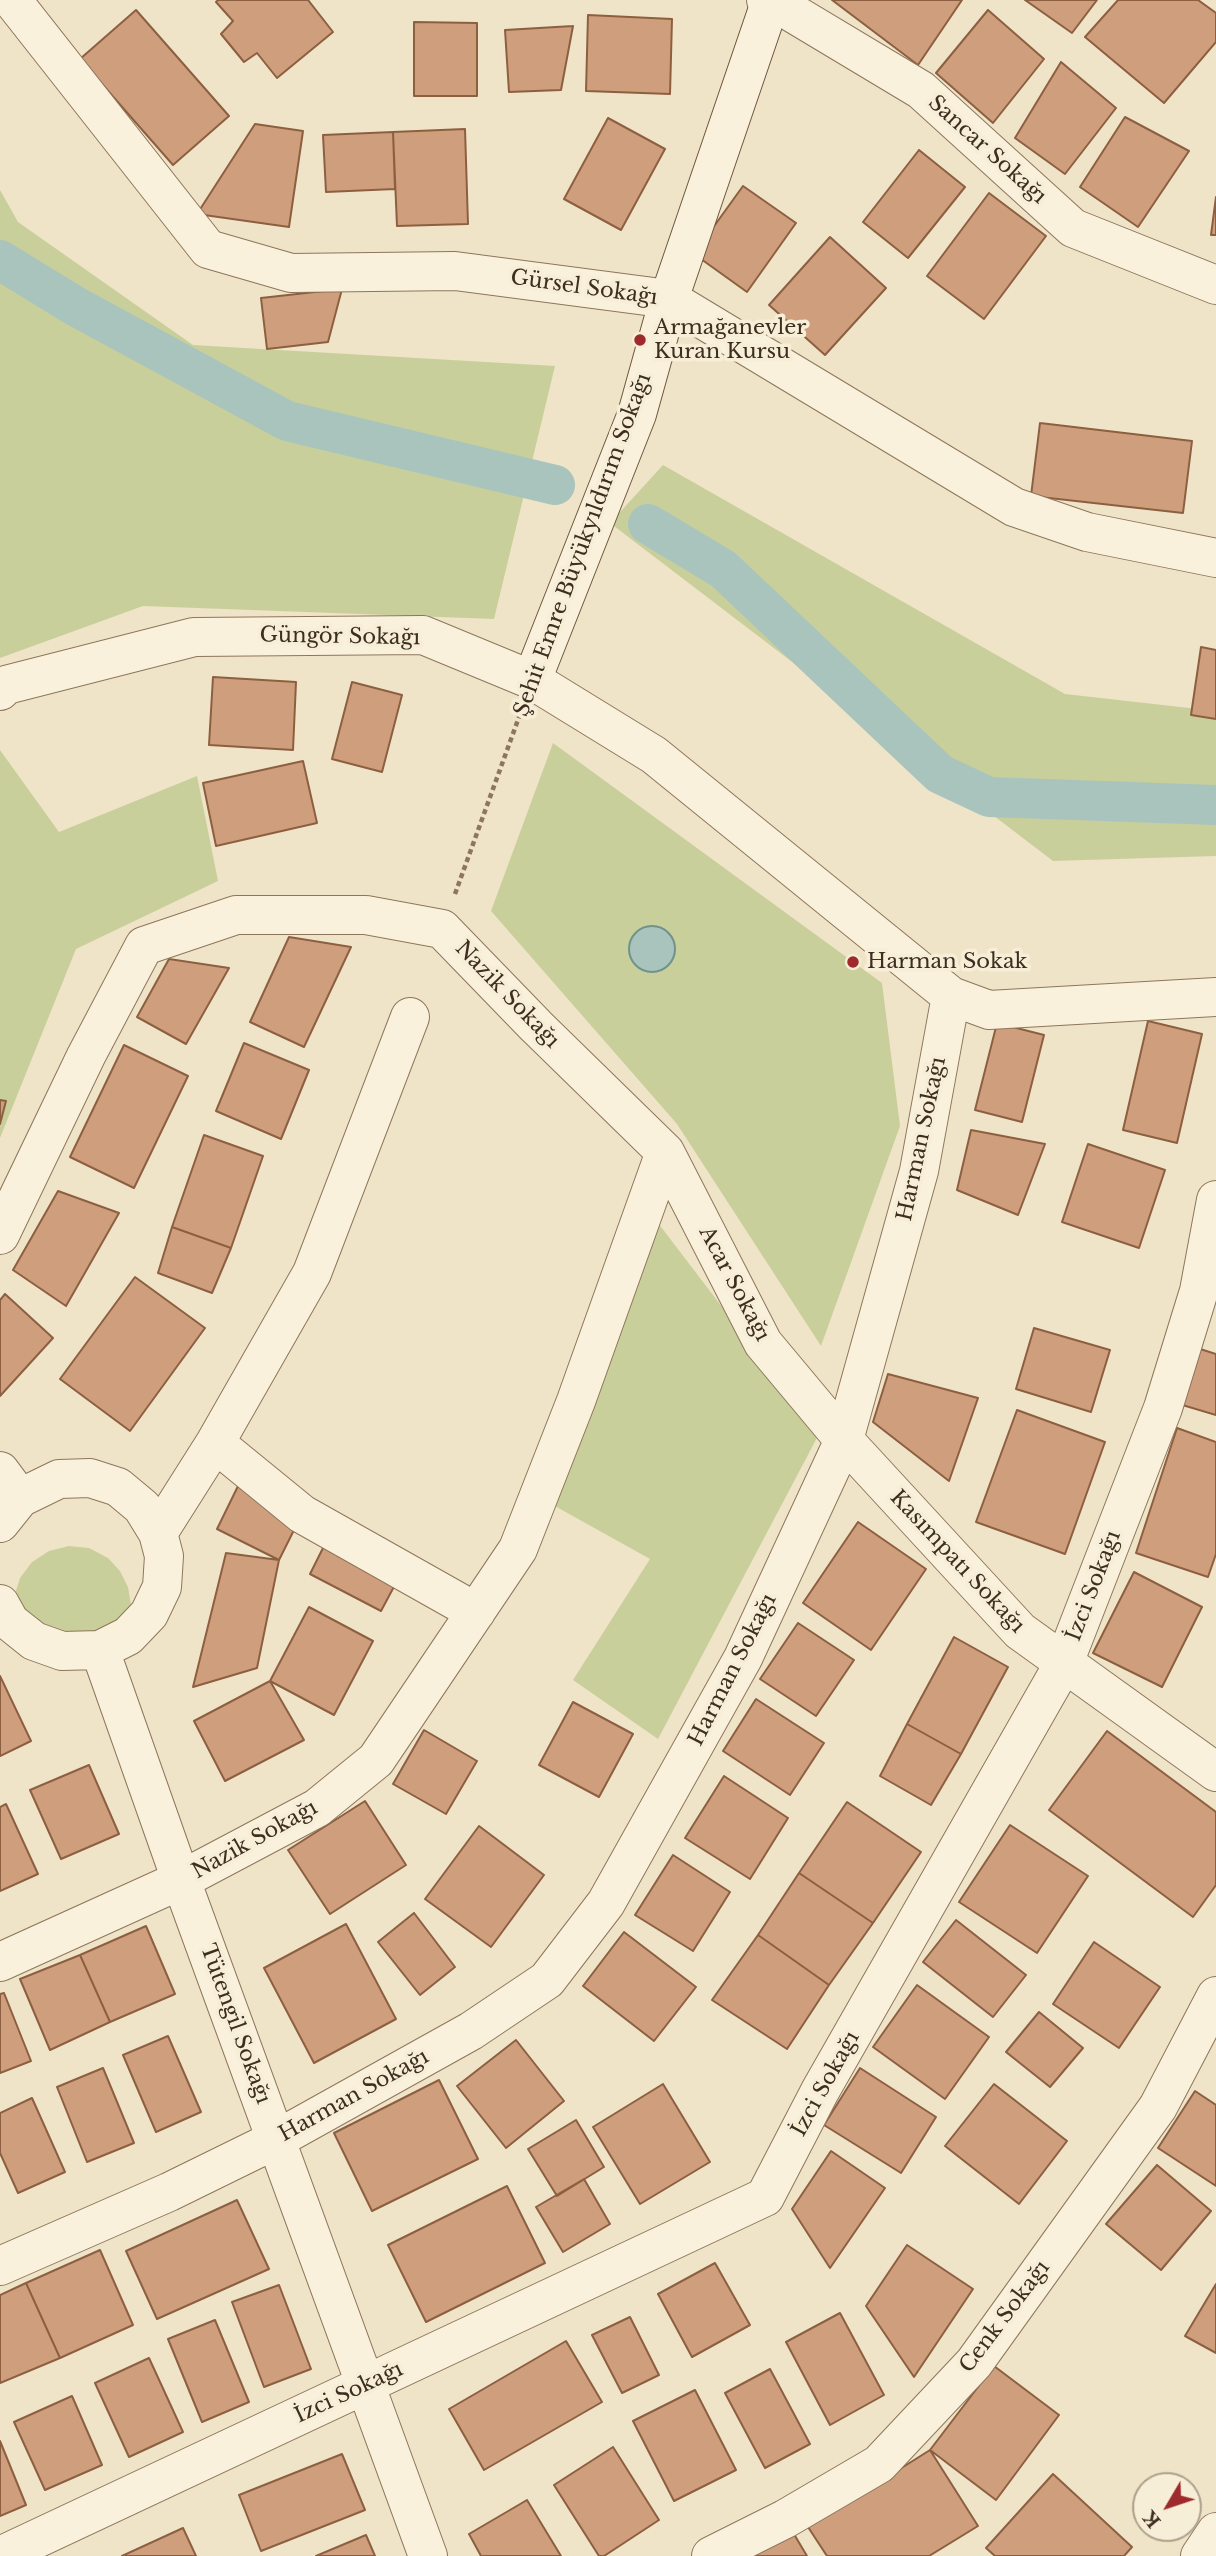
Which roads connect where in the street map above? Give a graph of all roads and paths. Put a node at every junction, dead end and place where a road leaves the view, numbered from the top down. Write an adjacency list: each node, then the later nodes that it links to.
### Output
1 (12, 0): 4 (street, Gürsel Sokağı)
2 (769, 0): 3 (street, Sancar Sokağı); 4 (street, Şehit Emre Büyükyıldırım Sokağı)
3 (1216, 285)
4 (669, 299): 5 (street, Gürsel Sokağı); 6 (street, Şehit Emre Büyükyıldırım Sokağı)
5 (1216, 558)
6 (532, 680): 7 (street, Güngör Sokağı); 8 (path, Şehit Emre Büyükyıldırım Sokağı); 9 (street, Güngör Sokağı)
7 (0, 691)
8 (442, 929): 12 (street, Nazik Sokağı); 14 (street, Nazik Sokağı)
9 (951, 996): 10 (street); 15 (street, Harman Sokağı)
10 (1216, 996)
11 (410, 1017): 16 (street)
12 (664, 1152): 15 (street, Acar Sokağı); 20 (street, Nazik Sokağı)
13 (1216, 1200): 22 (street, İzci Sokağı)
14 (0, 1236)
15 (844, 1440): 22 (street, Kasımpatı Sokağı); 27 (street, Harman Sokağı)
16 (215, 1443): 18 (street); 20 (street)
17 (7, 1497): 18 (street)
18 (158, 1533): 21 (street)
19 (0, 1604): 21 (street)
20 (476, 1612): 24 (street, Nazik Sokağı)
21 (100, 1650): 24 (street, Tütengil Sokağı)
22 (1064, 1663): 23 (street, Kasımpatı Sokağı); 29 (street, İzci Sokağı)
23 (1216, 1772)
24 (181, 1880): 25 (street, Nazik Sokağı); 27 (street, Tütengil Sokağı)
25 (0, 1962)
26 (1216, 1996): 33 (street, Cenk Sokağı)
27 (277, 2139): 28 (street, Harman Sokağı); 29 (street, Tütengil Sokağı)
28 (0, 2266)
29 (364, 2385): 31 (street, İzci Sokağı); 32 (street, Tütengil Sokağı)
30 (1216, 2532): 34 (street)
31 (0, 2556)
32 (428, 2556)
33 (711, 2556)
34 (1200, 2556)

